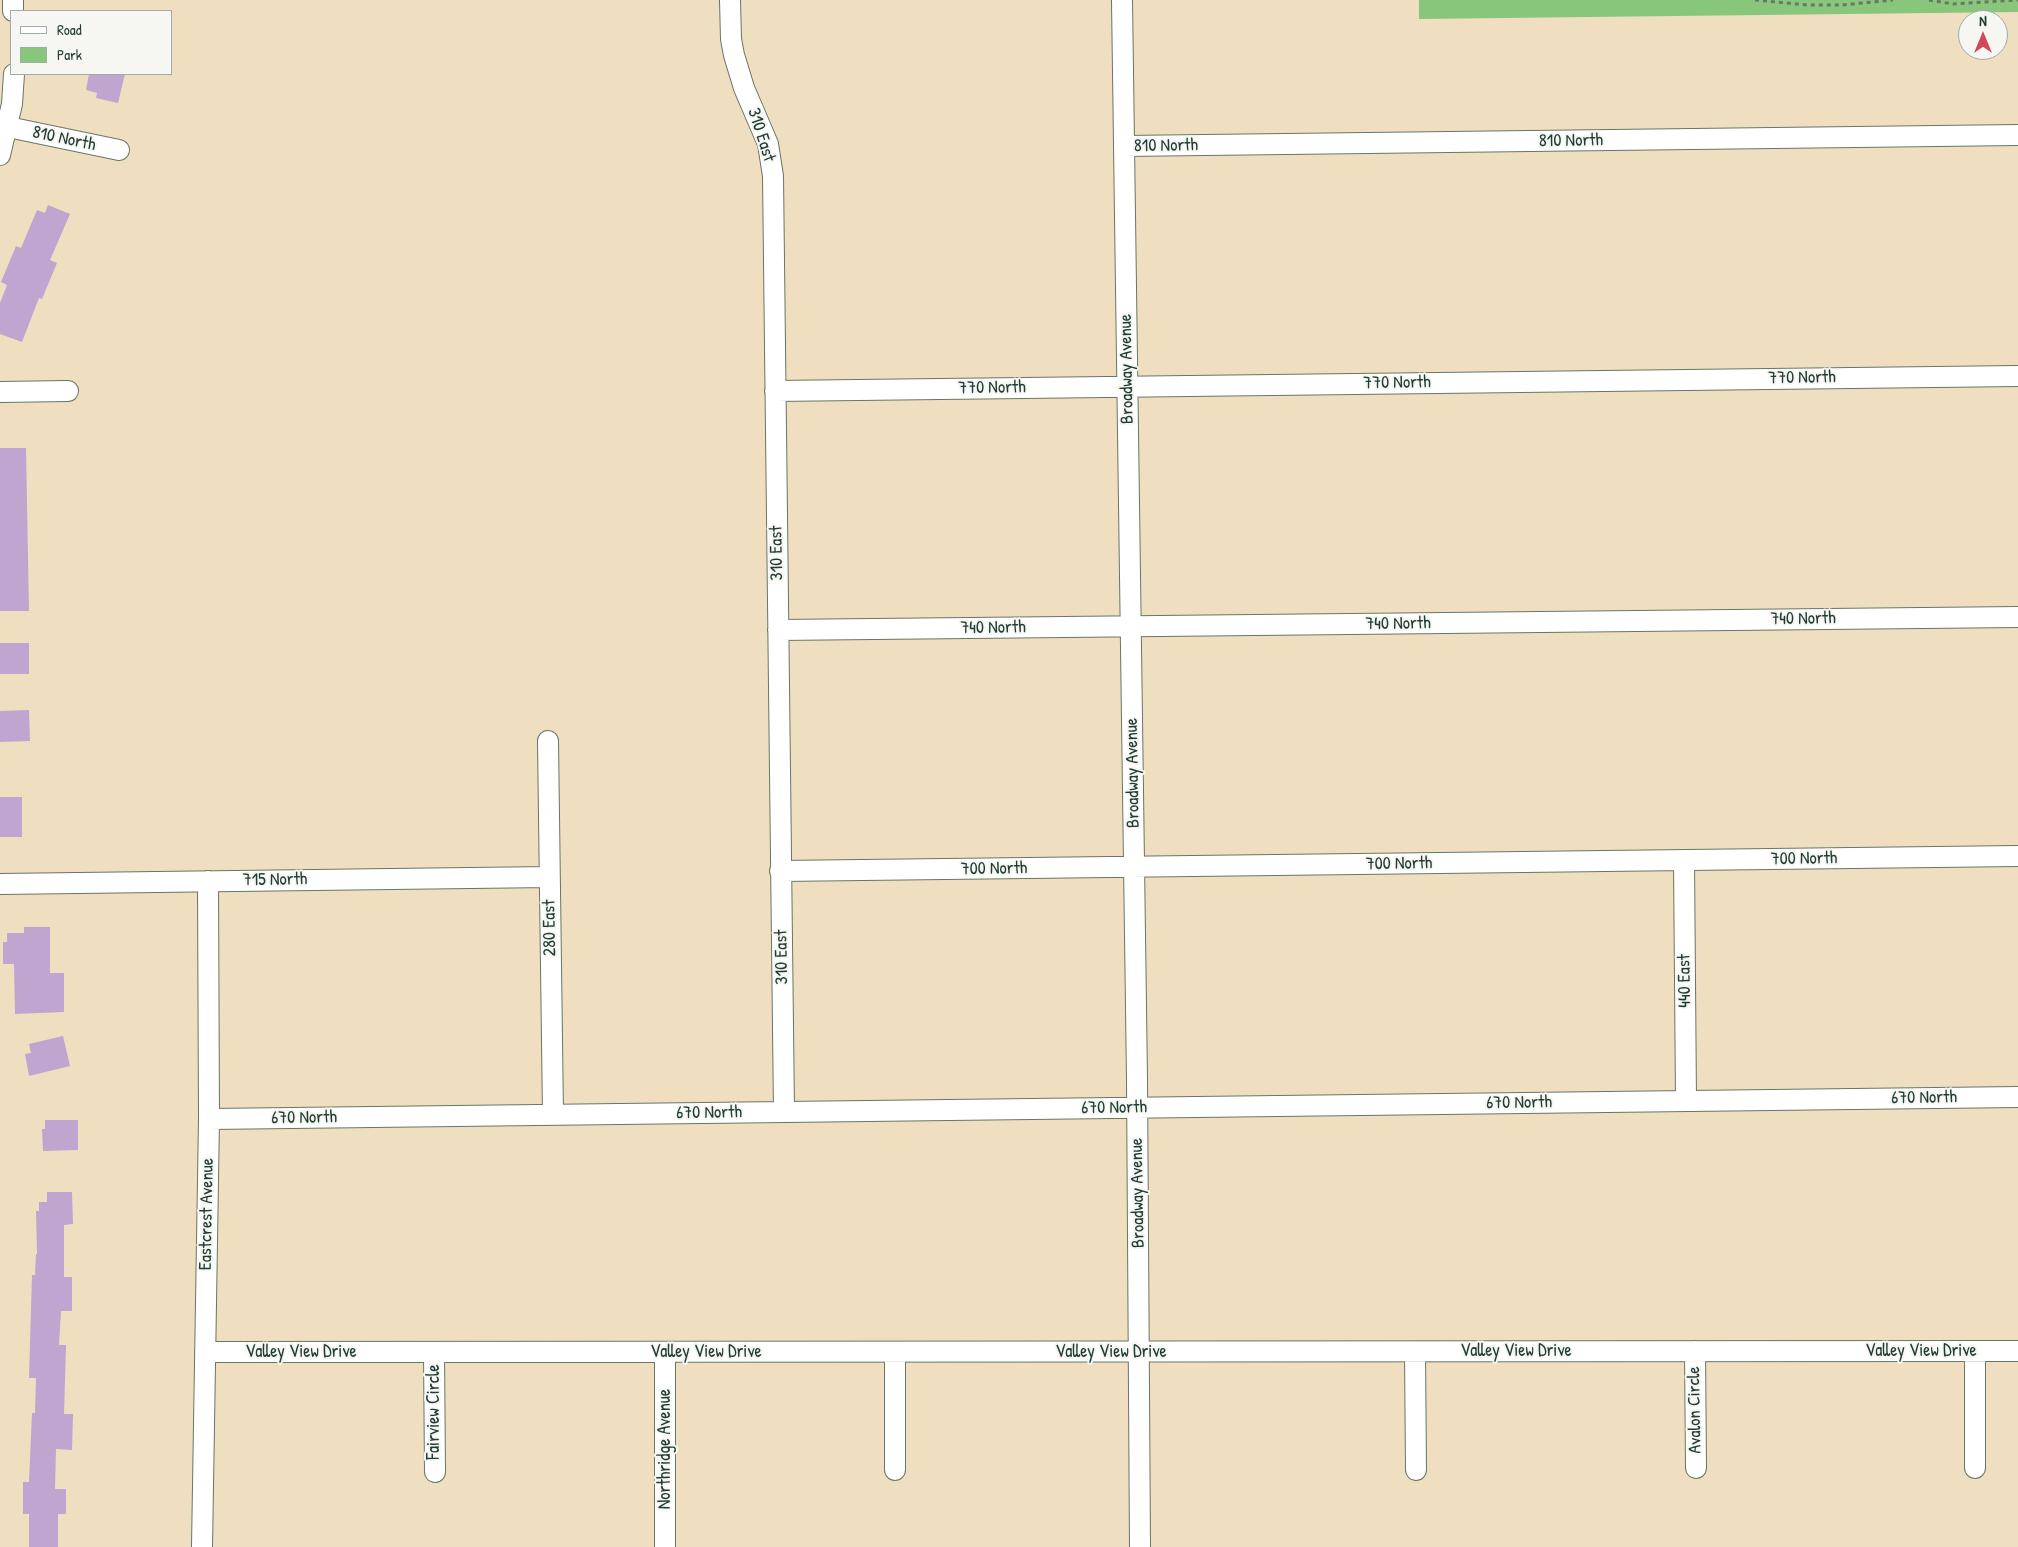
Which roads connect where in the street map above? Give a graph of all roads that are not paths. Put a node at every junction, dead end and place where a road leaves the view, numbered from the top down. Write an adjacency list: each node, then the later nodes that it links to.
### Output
1 (730, 0): 12 (street, 310 East)
2 (1122, 0): 6 (street, Broadway Avenue)
3 (14, 75): 4 (street)
4 (8, 127): 7 (street, 810 North); 8 (street)
5 (2018, 136): 6 (street, 810 North)
6 (1124, 146): 10 (street, Broadway Avenue)
7 (119, 150)
8 (0, 155)
9 (2018, 376): 10 (street, 770 North)
10 (1127, 386): 12 (street, 770 North); 15 (street, Broadway Avenue)
11 (68, 391): 13 (street)
12 (775, 391): 16 (street, 310 East)
13 (0, 392)
14 (2018, 616): 15 (street, 740 North)
15 (1130, 626): 16 (street, 740 North); 20 (street, Broadway Avenue)
16 (778, 630): 21 (street, 310 East)
17 (548, 741): 22 (street, 280 East)
18 (2018, 856): 19 (street, 700 North)
19 (1684, 860): 20 (street, 700 North); 26 (street, 440 East)
20 (1134, 867): 21 (street, 700 North); 27 (street, Broadway Avenue)
21 (780, 871): 28 (street, 310 East)
22 (550, 877): 23 (street, 715 North); 29 (street, 280 East)
23 (208, 881): 24 (street, 715 North); 30 (street, Eastcrest Avenue)
24 (0, 884)
25 (2018, 1097): 26 (street, 670 North)
26 (1686, 1101): 27 (street, 670 North)
27 (1137, 1108): 28 (street, 670 North); 38 (street, Broadway Avenue)
28 (784, 1112): 29 (street, 670 North)
29 (553, 1115): 30 (street, 670 North)
30 (209, 1119): 34 (street, Eastcrest Avenue)
31 (1694, 1351): 32 (street, Valley View Drive); 39 (street, Valley View Drive); 40 (street, Avalon Circle)
32 (1975, 1351): 33 (street, Valley View Drive); 41 (street)
33 (2018, 1351)
34 (205, 1352): 35 (street, Valley View Drive); 45 (street, Eastcrest Avenue)
35 (434, 1352): 36 (street, Valley View Drive); 44 (street, Fairview Circle)
36 (666, 1352): 37 (street, Valley View Drive); 46 (street, Northridge Avenue)
37 (895, 1352): 38 (street, Valley View Drive); 42 (street)
38 (1140, 1352): 39 (street, Valley View Drive); 47 (street, Broadway Avenue)
39 (1415, 1352): 43 (street)
40 (1696, 1468)
41 (1975, 1468)
42 (895, 1470)
43 (1416, 1470)
44 (435, 1472)
45 (202, 1547)
46 (665, 1547)
47 (1140, 1547)

